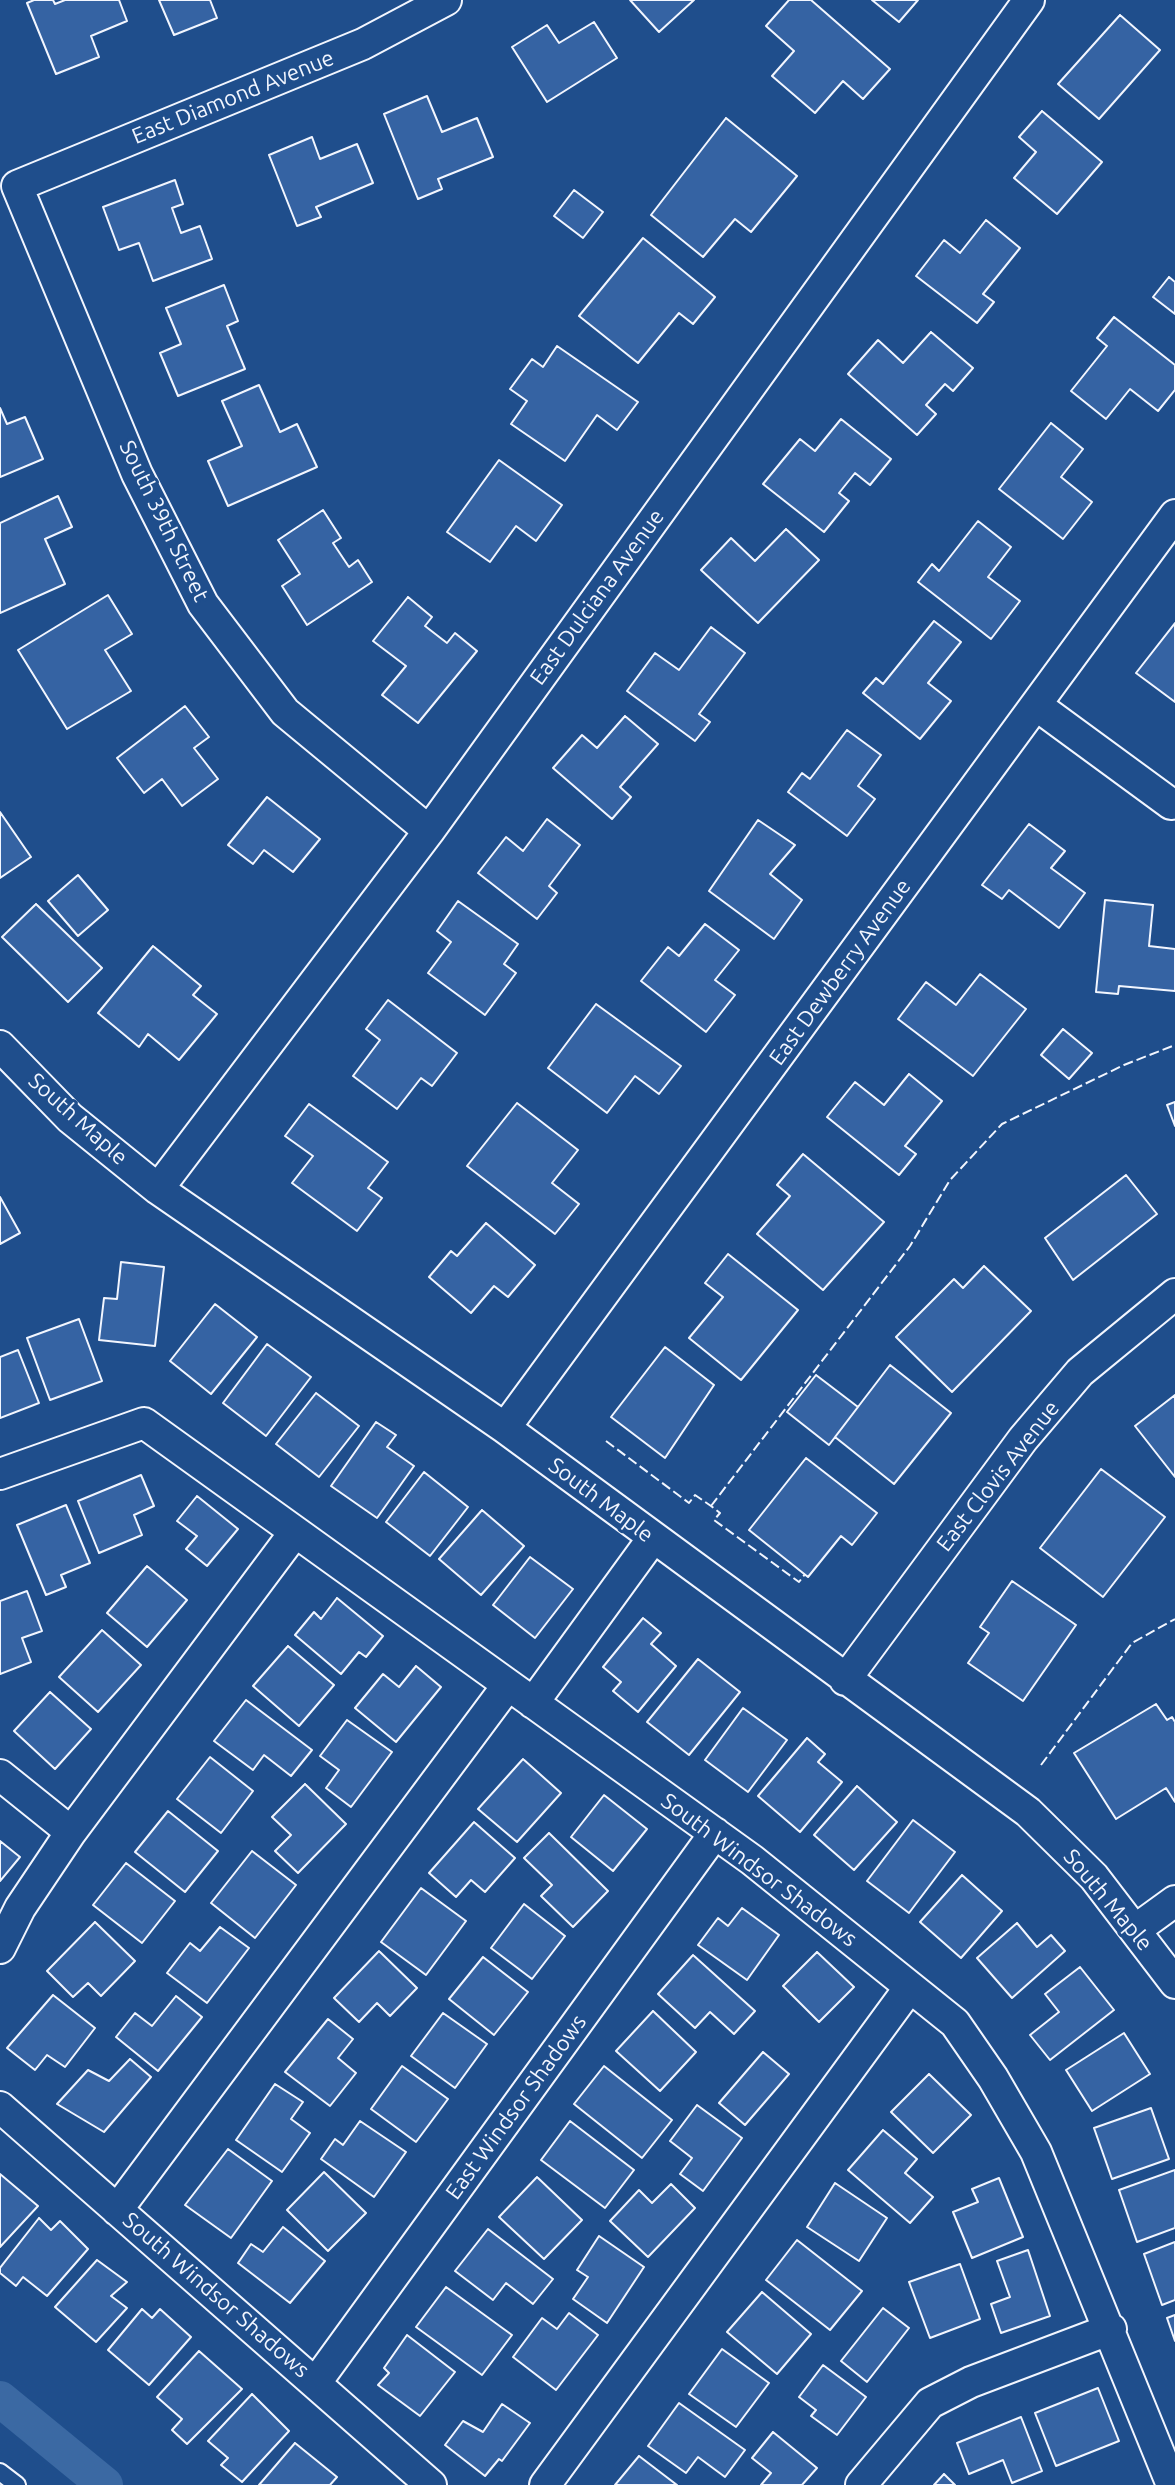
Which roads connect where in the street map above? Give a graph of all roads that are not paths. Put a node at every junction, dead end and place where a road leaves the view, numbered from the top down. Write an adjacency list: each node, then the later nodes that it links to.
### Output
1 (446, 0): 3 (street, East Diamond Avenue)
2 (1029, 0): 7 (street, East Dulciana Avenue)
3 (17, 186): 7 (street, South 39th Street)
4 (1175, 515): 5 (street, East Dewberry Avenue)
5 (1036, 705): 6 (street); 11 (street, East Dewberry Avenue)
6 (1171, 804)
7 (429, 831): 9 (street, East Dulciana Avenue)
8 (0, 1046): 9 (street, South Maple)
9 (158, 1189): 11 (street, South Maple)
10 (1175, 1294): 15 (street, East Clovis Avenue)
11 (505, 1428): 14 (street, South Maple)
12 (0, 1474): 13 (street, South Windsor Shadows)
13 (295, 1532): 16 (street, South Windsor Shadows); 19 (street)
14 (653, 1538): 15 (street, South Maple); 17 (street)
15 (845, 1680): 22 (street, South Maple)
16 (508, 1685): 17 (street, South Windsor Shadows); 27 (street)
17 (533, 1703): 20 (street, South Windsor Shadows)
18 (0, 1775): 19 (street)
19 (71, 1832): 23 (street)
20 (715, 1833): 25 (street, South Windsor Shadows); 29 (street, East Windsor Shadows)
21 (1175, 1901): 22 (street)
22 (1135, 1930): 24 (street, South Maple)
23 (0, 1948)
24 (1175, 1983)
25 (910, 1987): 28 (street, South Windsor Shadows); 33 (street)
26 (0, 2107): 27 (street, South Windsor Shadows)
27 (117, 2210): 29 (street, South Windsor Shadows)
28 (1111, 2329): 34 (street); 35 (street, South Windsor Shadows)
29 (317, 2381): 32 (street, South Windsor Shadows)
30 (0, 2472): 31 (lane)
31 (17, 2485)
32 (431, 2485)
33 (545, 2485)
34 (861, 2485)
35 (1172, 2485)

